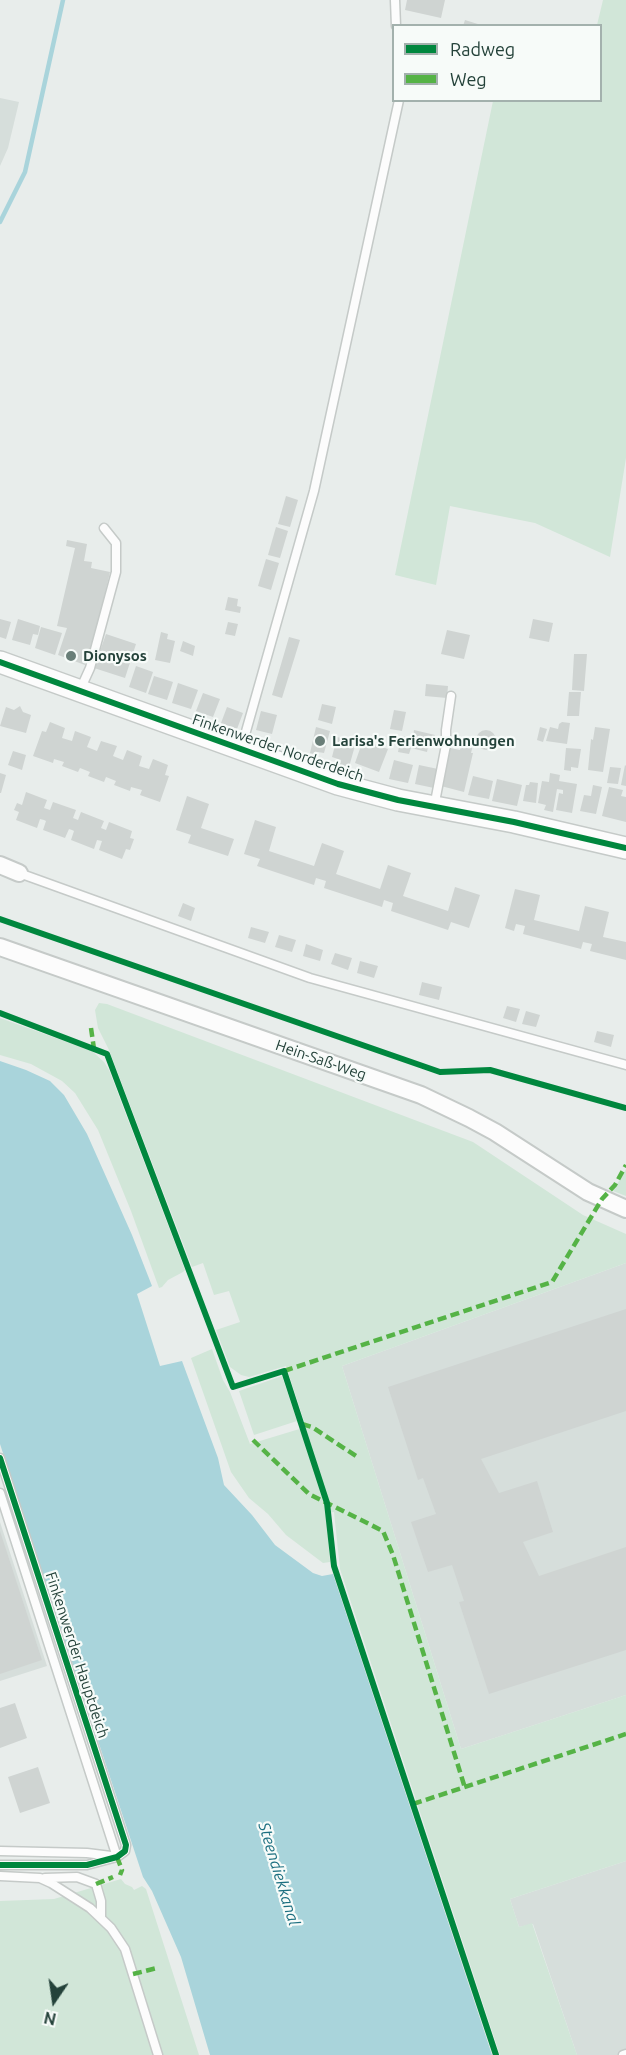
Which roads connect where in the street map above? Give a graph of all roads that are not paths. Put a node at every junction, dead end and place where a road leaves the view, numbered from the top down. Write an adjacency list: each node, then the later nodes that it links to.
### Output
1 (395, 0): 2 (lane)
2 (396, 24)
3 (399, 102): 8 (lane)
4 (104, 528): 6 (lane)
5 (0, 662): 6 (street, Finkenwerder Norderdeich)
6 (80, 690): 8 (street, Finkenwerder Norderdeich)
7 (451, 696): 9 (lane)
8 (241, 749): 9 (street, Finkenwerder Norderdeich)
9 (434, 807): 10 (street, Finkenwerder Norderdeich)
10 (626, 848)
11 (0, 865): 12 (street)
12 (19, 873): 14 (lane)
13 (0, 946): 15 (street, Hein-Saß-Weg)
14 (626, 1065)
15 (626, 1209)
16 (0, 1458): 17 (lane, Finkenwerder Hauptdeich)
17 (2, 1469): 20 (lane, Finkenwerder Hauptdeich)
18 (0, 1493): 20 (lane)
19 (0, 1851): 20 (lane)
20 (117, 1857): 21 (lane)
21 (0, 1865)
22 (0, 1876): 23 (lane)
23 (40, 1878): 24 (lane); 24 (lane)
24 (101, 1917): 25 (lane)
25 (158, 2055)

